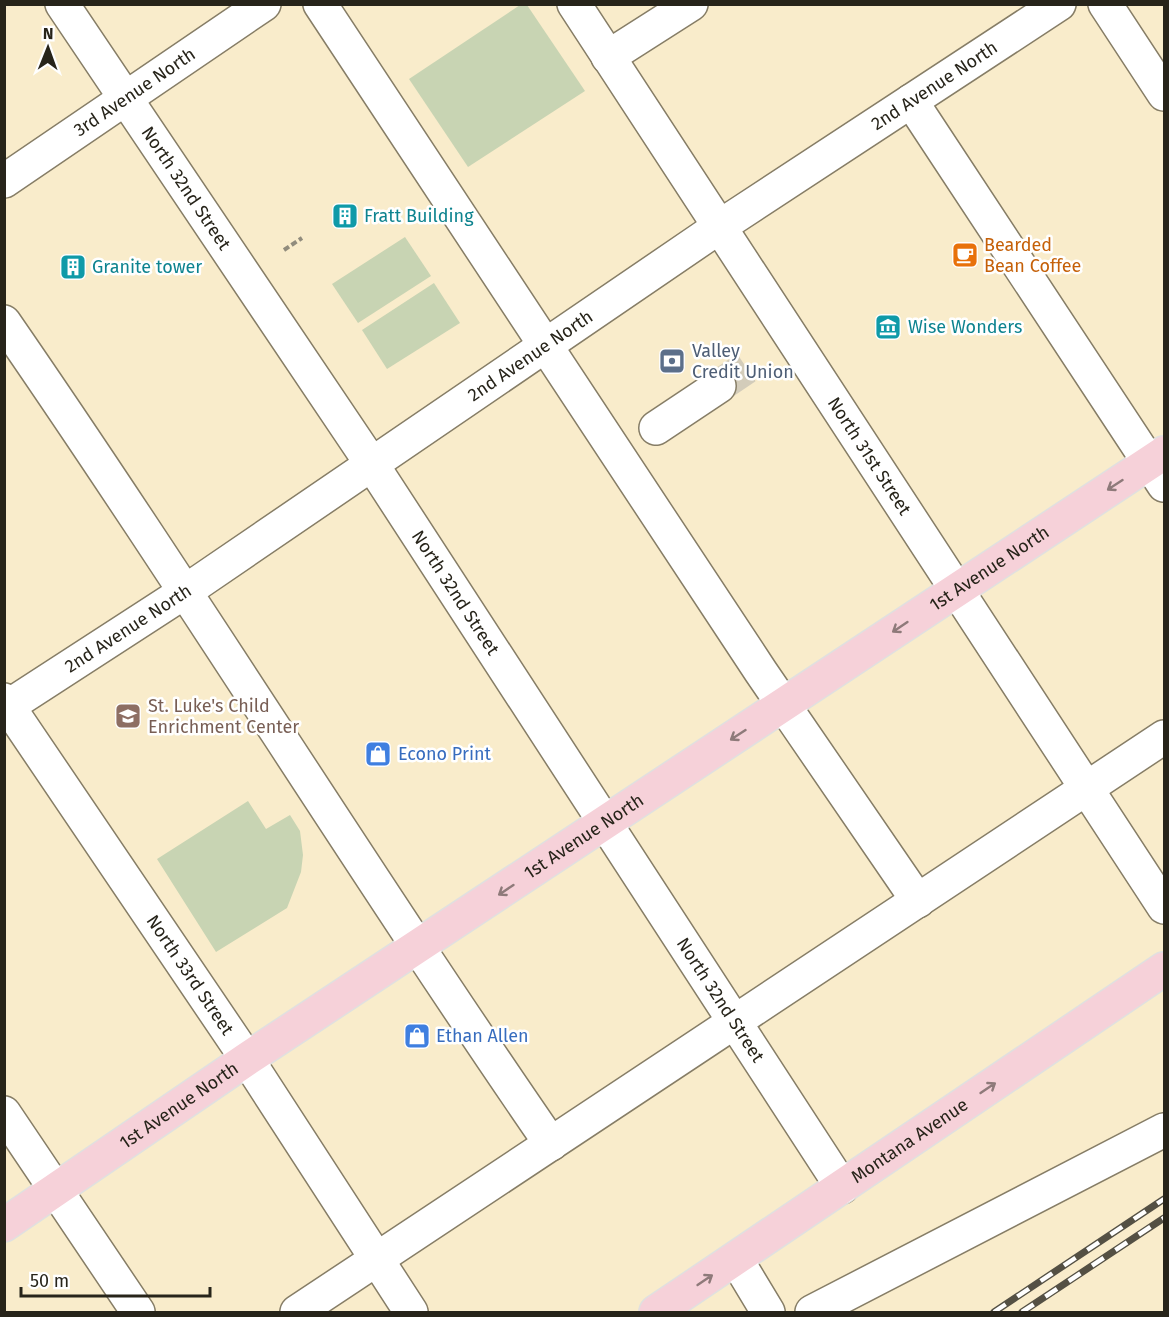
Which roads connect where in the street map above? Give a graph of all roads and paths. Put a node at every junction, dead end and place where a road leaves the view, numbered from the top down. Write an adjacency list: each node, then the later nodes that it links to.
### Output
1 (62, 4): 10 (street, North 32nd Street)
2 (264, 4): 10 (street, 3rd Avenue North)
3 (320, 4): 17 (street)
4 (574, 4): 8 (street, North 31st Street)
5 (691, 4): 8 (street)
6 (1059, 4): 11 (street, 2nd Avenue North)
7 (1105, 4): 9 (street)
8 (608, 57): 13 (street, North 31st Street)
9 (1164, 94)
10 (126, 98): 12 (street, 3rd Avenue North); 20 (street, North 32nd Street)
11 (911, 101): 13 (street, 2nd Avenue North); 21 (street)
12 (4, 181)
13 (719, 227): 17 (street, 2nd Avenue North); 22 (street, North 31st Street)
14 (302, 238): 15 (path)
15 (284, 250)
16 (4, 322): 23 (street)
17 (545, 345): 20 (street, 2nd Avenue North); 25 (street)
18 (719, 386): 19 (street)
19 (656, 428)
20 (371, 463): 23 (street, 2nd Avenue North); 28 (street, North 32nd Street)
21 (1159, 467): 22 (main road, 1st Avenue North, one-way to 22)
22 (957, 590): 25 (main road, 1st Avenue North, one-way to 25); 27 (street, North 31st Street)
23 (186, 591): 24 (street, 2nd Avenue North); 31 (street)
24 (6, 705): 34 (street, North 33rd Street)
25 (783, 705): 28 (main road, 1st Avenue North, one-way to 28); 29 (street)
26 (1164, 737): 27 (street)
27 (1087, 788): 29 (street); 30 (street, North 31st Street)
28 (604, 825): 31 (main road, 1st Avenue North, one-way to 31); 33 (street, North 32nd Street)
29 (918, 900): 33 (street)
30 (1164, 907)
31 (417, 949): 34 (main road, 1st Avenue North); 37 (street)
32 (1164, 969): 38 (main road, Montana Avenue, one-way to 32)
33 (734, 1023): 37 (street); 38 (street, North 32nd Street)
34 (248, 1059): 39 (main road, 1st Avenue North); 42 (street, North 33rd Street)
35 (4, 1113): 39 (street)
36 (1164, 1130): 48 (street)
37 (551, 1144): 42 (street)
38 (842, 1187): 41 (main road, Montana Avenue)
39 (57, 1191): 40 (main road, 1st Avenue North); 43 (street)
40 (4, 1225)
41 (736, 1259): 46 (main road, Montana Avenue, one-way to 41); 47 (street)
42 (377, 1260): 44 (street); 45 (street, North 33rd Street)
43 (138, 1312)
44 (297, 1312)
45 (411, 1312)
46 (656, 1312)
47 (768, 1312)
48 (812, 1312)

